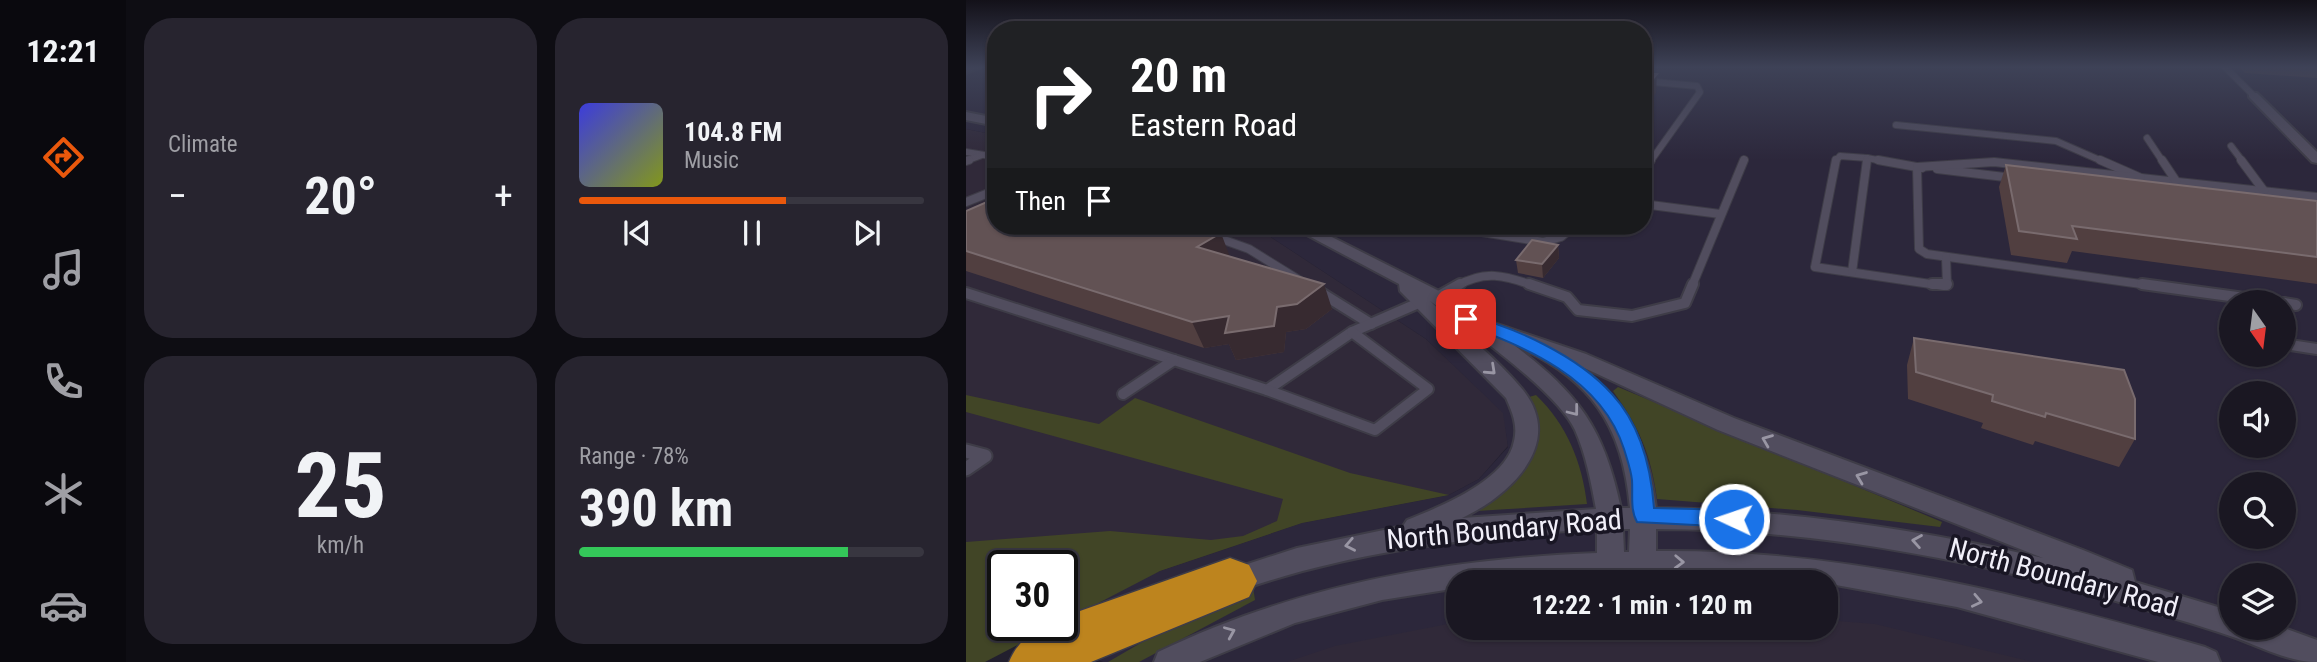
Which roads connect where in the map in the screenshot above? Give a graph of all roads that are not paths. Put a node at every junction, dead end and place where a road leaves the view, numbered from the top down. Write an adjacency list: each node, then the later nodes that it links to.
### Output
1 (1696, 98): 12 (lane)
2 (2256, 98): 13 (street)
3 (966, 116): 4 (street)
4 (987, 120)
5 (1896, 125): 17 (lane)
6 (2147, 138): 19 (lane)
7 (2231, 146): 20 (lane)
8 (966, 152): 9 (lane)
9 (982, 155): 10 (lane); 15 (lane)
10 (987, 156)
11 (1867, 158): 16 (lane); 31 (lane); 31 (lane)
12 (1652, 159)
13 (2317, 159)
14 (1744, 160): 25 (lane)
15 (966, 161)
16 (1917, 167): 17 (lane); 18 (lane); 30 (lane)
17 (2141, 178): 19 (lane)
18 (2025, 180)
19 (2176, 181): 20 (lane)
20 (2264, 191): 22 (lane)
21 (987, 194): 23 (lane)
22 (2317, 197)
23 (966, 202)
24 (1652, 205): 25 (lane)
25 (1720, 214): 34 (lane)
26 (1212, 235): 36 (lane)
27 (1316, 235): 34 (street)
28 (1500, 235): 29 (lane)
29 (1563, 235)
30 (1946, 257): 31 (lane); 33 (lane)
31 (1852, 272)
32 (966, 293): 41 (lane)
33 (2219, 294)
34 (1429, 299): 35 (street); 36 (lane); 48 (street, one-way to 48)
35 (1466, 319): 38 (street); 47 (street, one-way to 47)
36 (1371, 324): 37 (lane)
37 (1352, 332): 42 (lane); 42 (lane)
38 (1529, 342): 46 (street); 52 (street, one-way to 38)
39 (2296, 346): 40 (lane)
40 (2317, 349)
41 (1174, 360): 42 (lane); 43 (lane)
42 (1267, 390)
43 (1123, 394)
44 (966, 452): 45 (lane)
45 (966, 469)
46 (1644, 516): 47 (street, North Boundary Road); 49 (street); 52 (street, North Boundary Road, one-way to 46)
47 (1610, 517): 48 (street, North Boundary Road); 50 (street)
48 (1382, 539): 51 (street, North Boundary Road, one-way to 51)
49 (1642, 562): 50 (street, North Boundary Road); 59 (street, North Boundary Road, one-way to 59)
50 (1611, 563): 58 (street, North Boundary Road, one-way to 50)
51 (1230, 582): 56 (highway); 57 (street, North Boundary Road)
52 (2197, 612): 53 (street, North Boundary Road)
53 (2219, 620)
54 (2278, 640): 55 (street)
55 (2317, 654)
56 (1038, 662)
57 (1084, 662)
58 (1169, 662)
59 (2206, 662)

